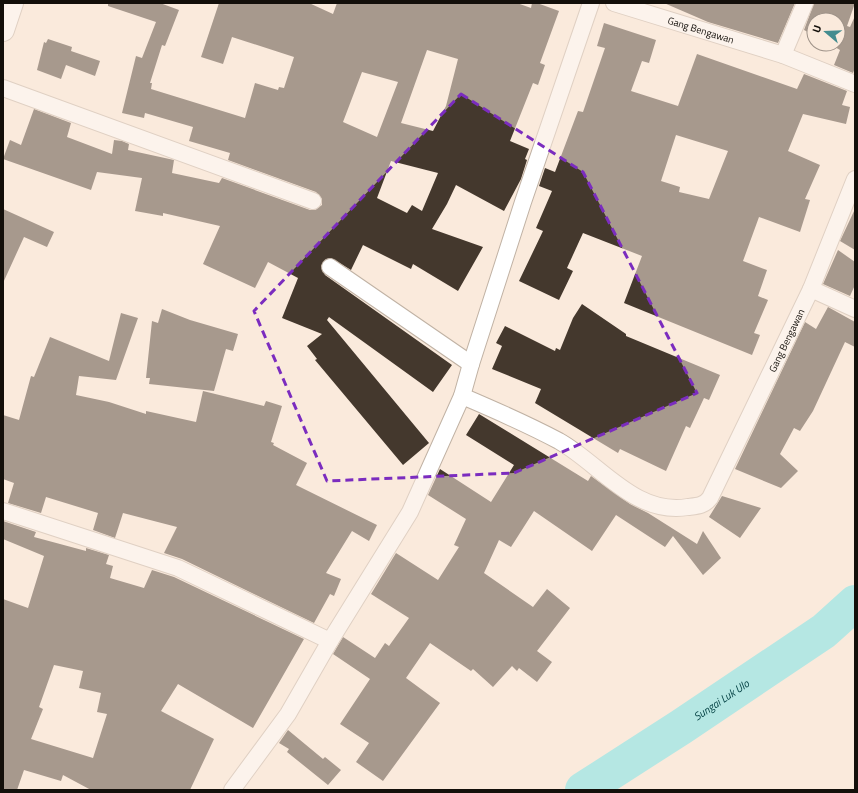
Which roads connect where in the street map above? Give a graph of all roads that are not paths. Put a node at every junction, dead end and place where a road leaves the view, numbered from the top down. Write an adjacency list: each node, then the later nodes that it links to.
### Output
1 (12, 3): 5 (main road)
2 (591, 3): 14 (street)
3 (614, 3): 6 (street, Gang Bengawan)
4 (805, 3): 6 (street)
5 (3, 30)
6 (783, 55): 7 (street, Gang Bengawan)
7 (855, 84)
8 (3, 88): 10 (street)
9 (855, 179): 12 (street, Gang Bengawan)
10 (313, 201)
11 (330, 267): 14 (street)
12 (811, 289): 13 (street); 15 (street, Gang Bengawan)
13 (855, 309)
14 (471, 364): 15 (street)
15 (462, 396): 17 (street)
16 (3, 511): 17 (street)
17 (330, 641): 18 (street)
18 (232, 790)

